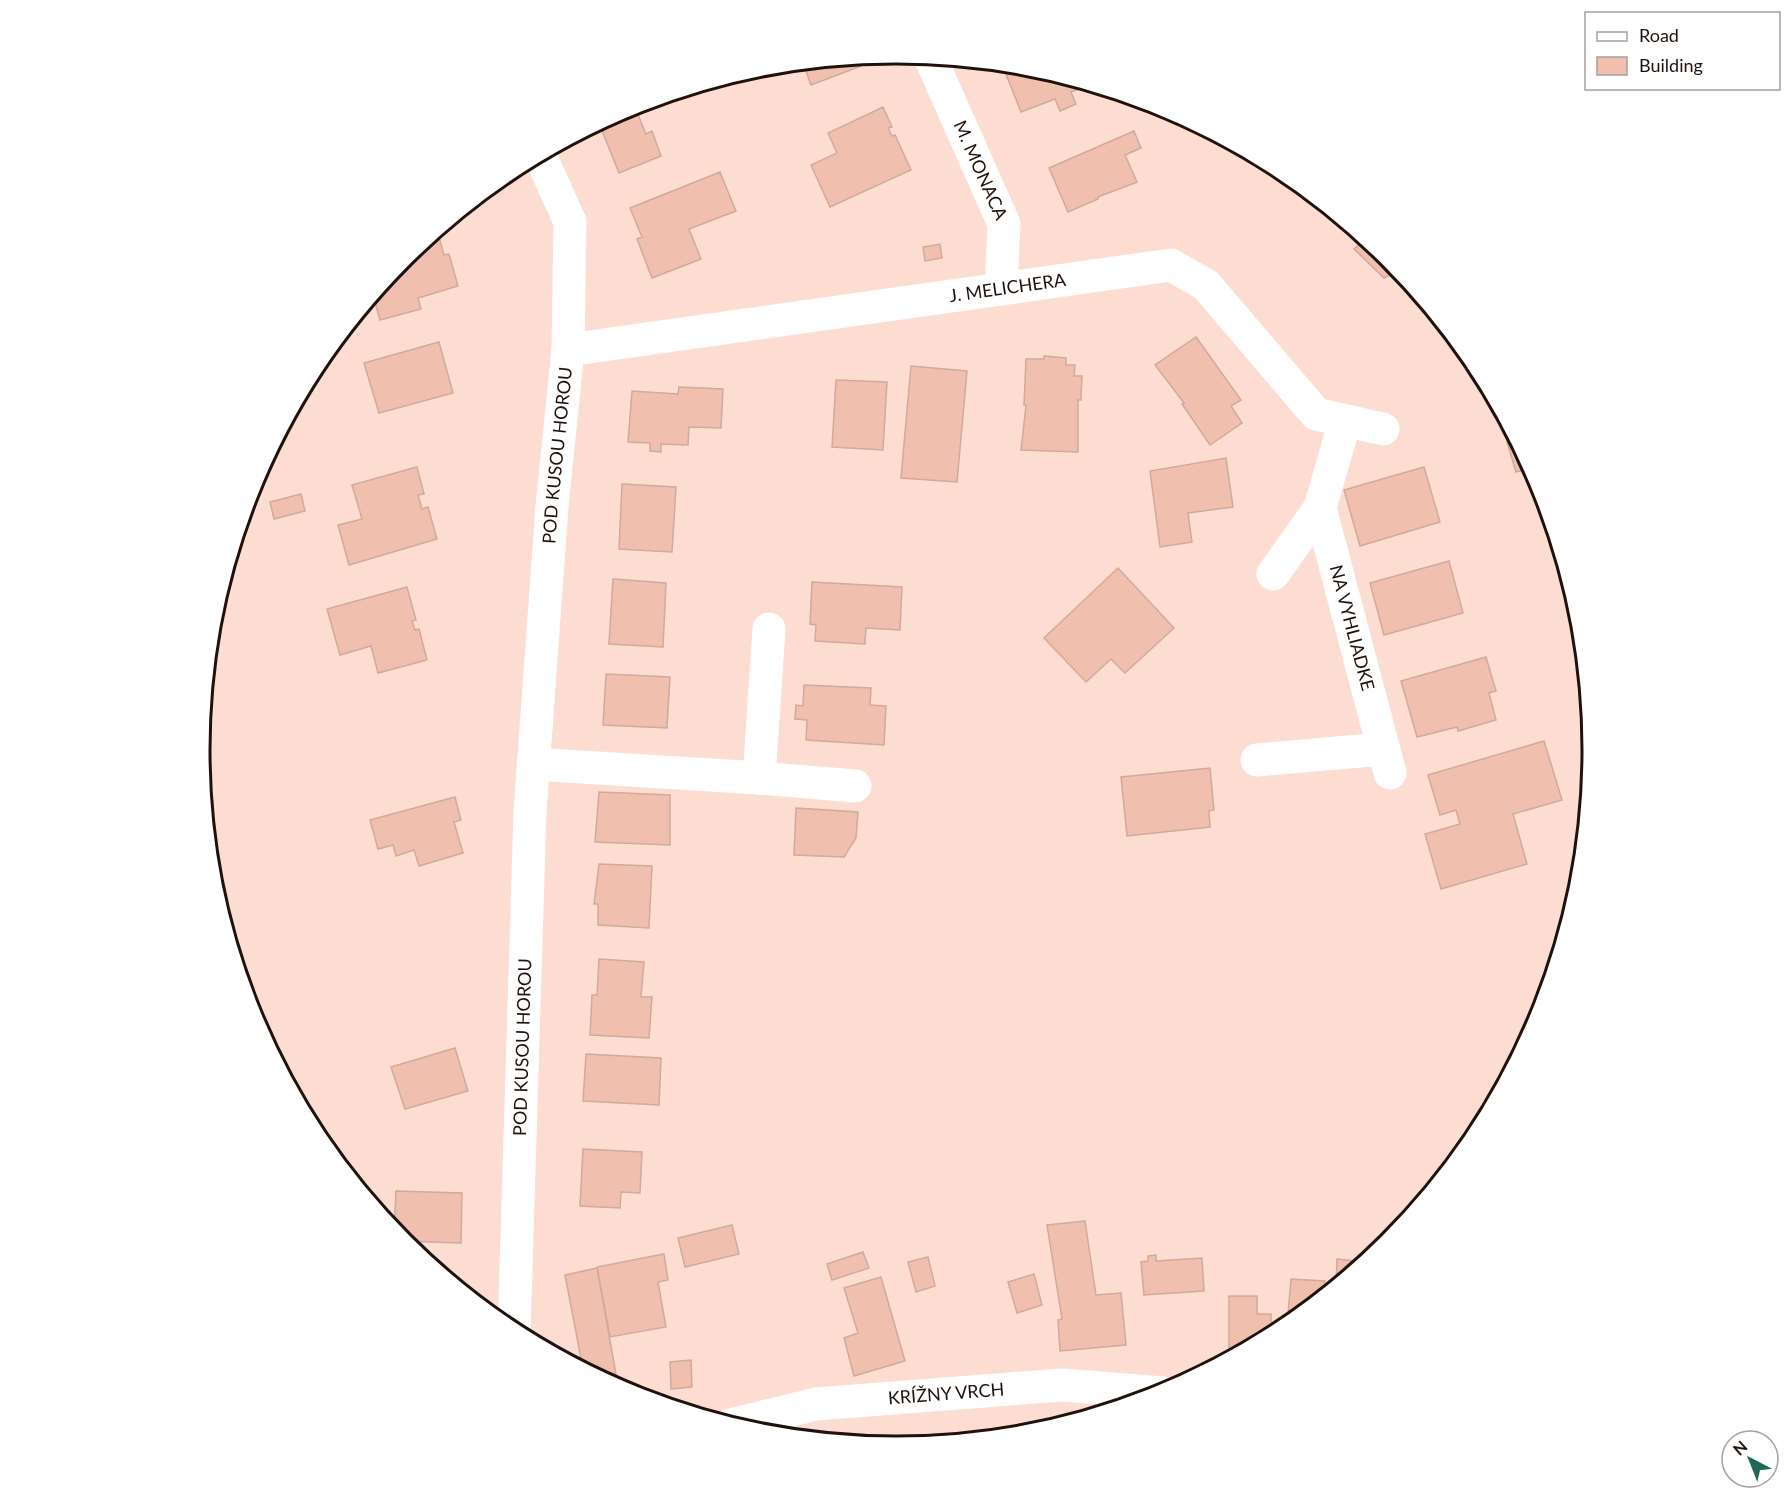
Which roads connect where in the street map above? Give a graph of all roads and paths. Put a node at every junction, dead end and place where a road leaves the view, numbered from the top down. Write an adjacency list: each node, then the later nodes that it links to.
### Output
1 (934, 66): 3 (street, M. MONACA)
2 (543, 162): 4 (street, POD KUSOU HOROU)
3 (1001, 289): 4 (street, J. MELICHERA); 5 (street, J. MELICHERA)
4 (568, 350): 11 (street, POD KUSOU HOROU)
5 (1345, 421): 6 (street, J. MELICHERA); 7 (street)
6 (1383, 429)
7 (1320, 508): 8 (street); 10 (street, NA VYHLIADKE)
8 (1273, 574)
9 (769, 629): 12 (street)
10 (1257, 760)
11 (533, 764): 12 (street); 14 (street, POD KUSOU HOROU)
12 (759, 778): 13 (street)
13 (855, 786)
14 (514, 1321)
15 (1139, 1392): 16 (street, KRÍŽNY VRCH)
16 (750, 1420)

